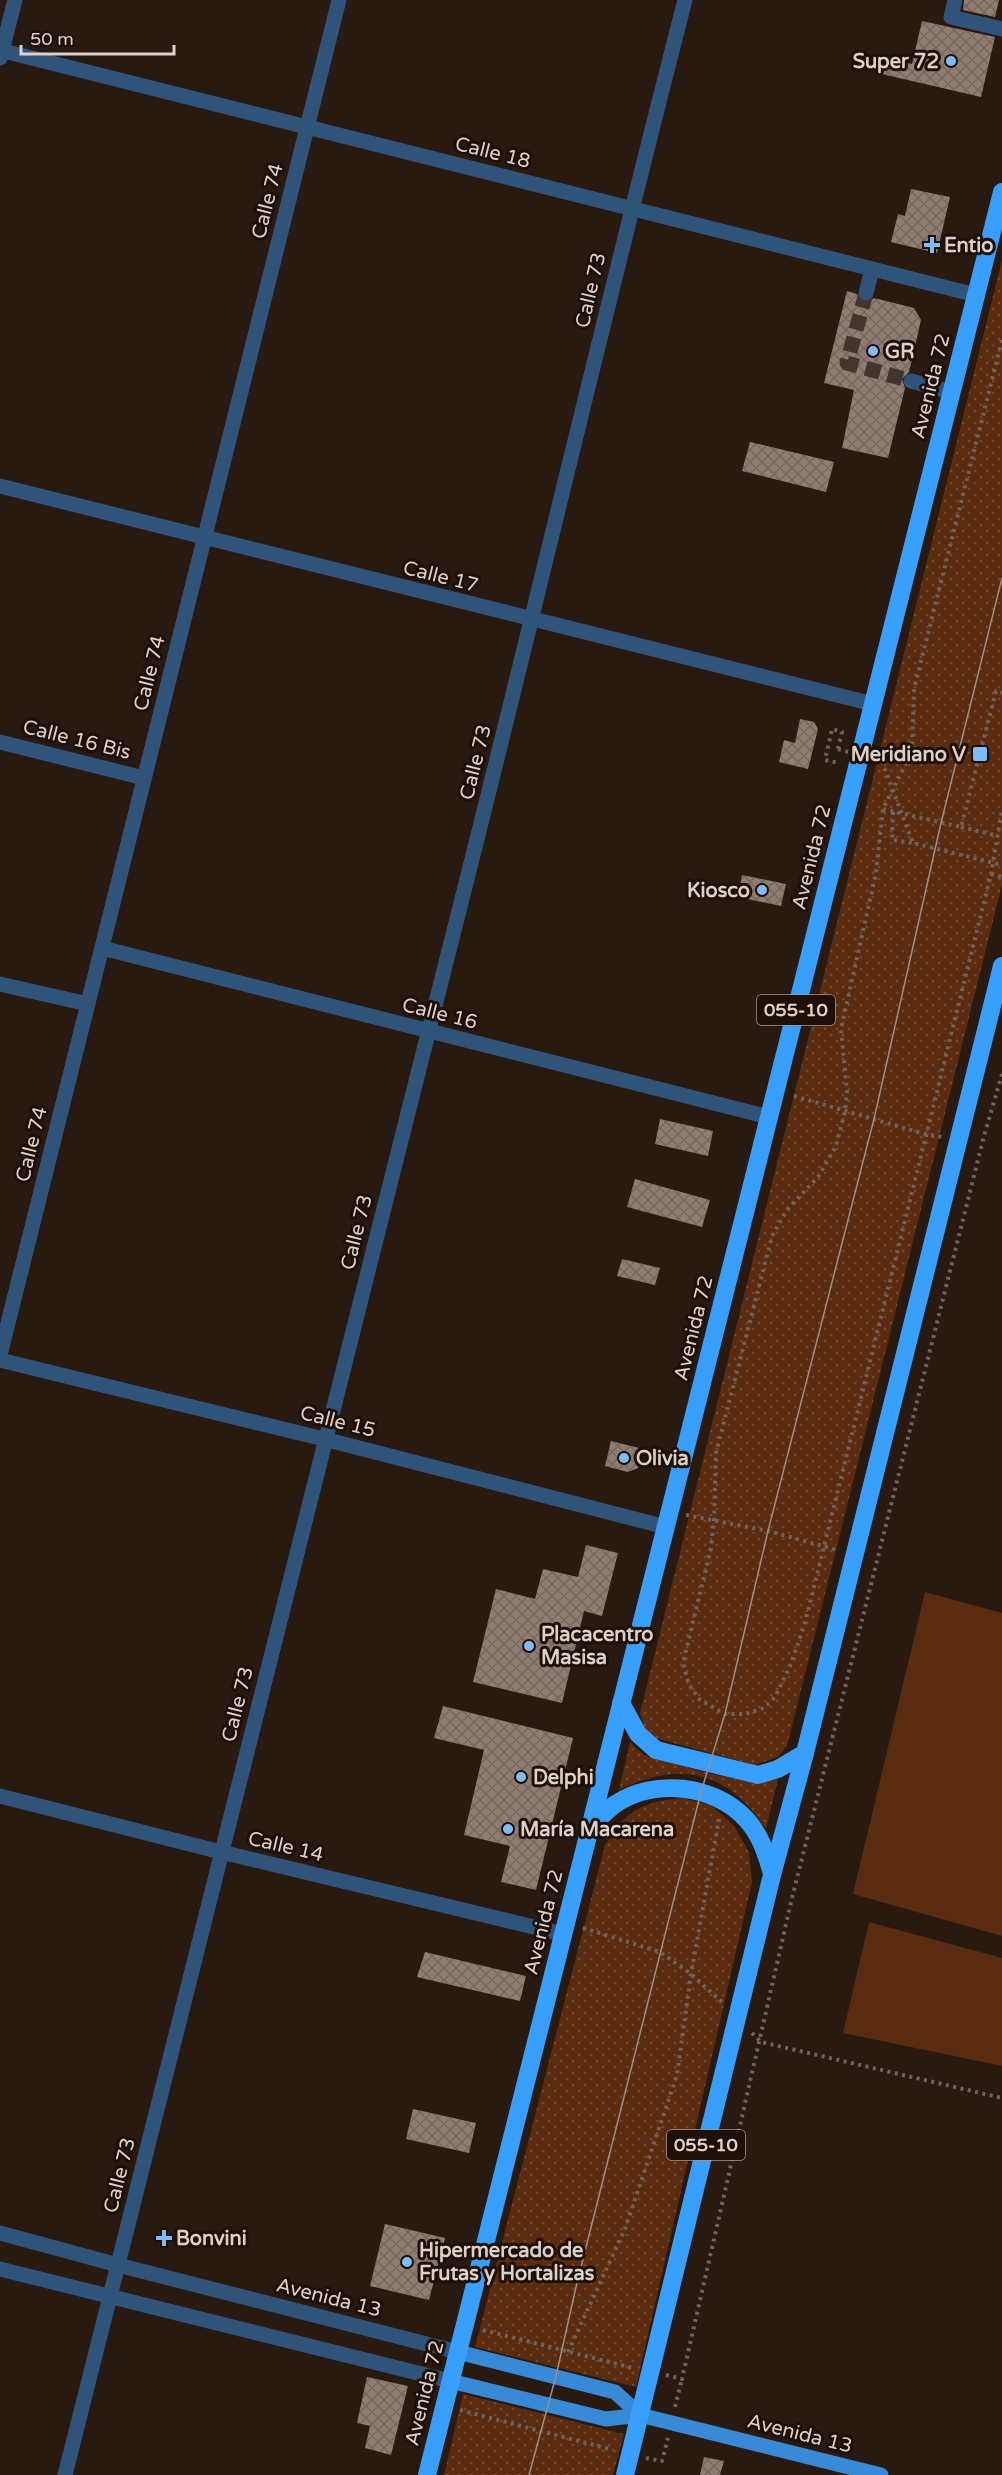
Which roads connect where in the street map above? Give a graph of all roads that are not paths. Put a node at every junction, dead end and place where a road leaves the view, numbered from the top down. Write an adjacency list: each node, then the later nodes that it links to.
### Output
1 (15, 0): 6 (street)
2 (339, 0): 7 (street, Calle 74)
3 (685, 0): 9 (street, Calle 73)
4 (955, 0): 5 (street)
5 (1002, 29)
6 (1, 53): 7 (street, Calle 18)
7 (307, 126): 9 (street, Calle 18); 16 (street, Calle 74)
8 (1001, 200): 12 (highway, Avenida 72 / 055-10)
9 (631, 209): 10 (street, Calle 18); 17 (street, Calle 73)
10 (872, 269): 11 (street); 12 (street, Calle 18)
11 (866, 293)
12 (976, 295): 14 (highway, Avenida 72 / 055-10)
13 (911, 381): 14 (street)
14 (951, 392): 18 (highway, Avenida 72 / 055-10)
15 (0, 486): 16 (street, Calle 17)
16 (204, 537): 17 (street, Calle 17); 20 (street, Calle 74)
17 (532, 621): 18 (street, Calle 17); 25 (street, Calle 73)
18 (873, 704): 26 (highway, Avenida 72 / 055-10)
19 (0, 741): 20 (street, Calle 16 Bis)
20 (144, 777): 21 (street, Calle 74)
21 (102, 948): 24 (street, Calle 74); 25 (street, Calle 16)
22 (1002, 966): 31 (highway, 055-10)
23 (0, 984): 24 (street)
24 (88, 1004): 27 (street, Calle 74)
25 (429, 1032): 26 (street, Calle 16); 28 (street, Calle 73)
26 (769, 1117): 29 (highway, Avenida 72 / 055-10)
27 (0, 1357): 28 (street, Calle 15)
28 (324, 1439): 29 (street, Calle 15); 34 (street, Calle 73)
29 (668, 1519): 30 (highway, Avenida 72 / 055-10)
30 (621, 1703): 31 (highway); 33 (highway, Avenida 72 / 055-10)
31 (805, 1753): 35 (highway, 055-10)
32 (0, 1796): 34 (street, Calle 14)
33 (590, 1827): 35 (highway); 36 (highway, Avenida 72 / 055-10)
34 (221, 1852): 36 (street, Calle 14); 38 (street, Calle 73)
35 (772, 1875): 43 (highway, 055-10)
36 (564, 1928): 41 (highway, Avenida 72 / 055-10)
37 (0, 2233): 38 (street, Avenida 13)
38 (118, 2265): 40 (street, Calle 73); 41 (street, Avenida 13)
39 (0, 2269): 40 (street, Avenida 13)
40 (109, 2296): 42 (street, Avenida 13); 44 (street, Calle 73)
41 (458, 2352): 42 (highway, Avenida 72 / 055-10); 43 (main road, Avenida 13)
42 (450, 2381): 43 (main road, Avenida 13); 45 (highway, Avenida 72 / 055-10)
43 (640, 2415): 46 (highway, 055-10); 47 (main road, Avenida 13)
44 (65, 2475)
45 (427, 2475)
46 (625, 2475)
47 (880, 2475)

